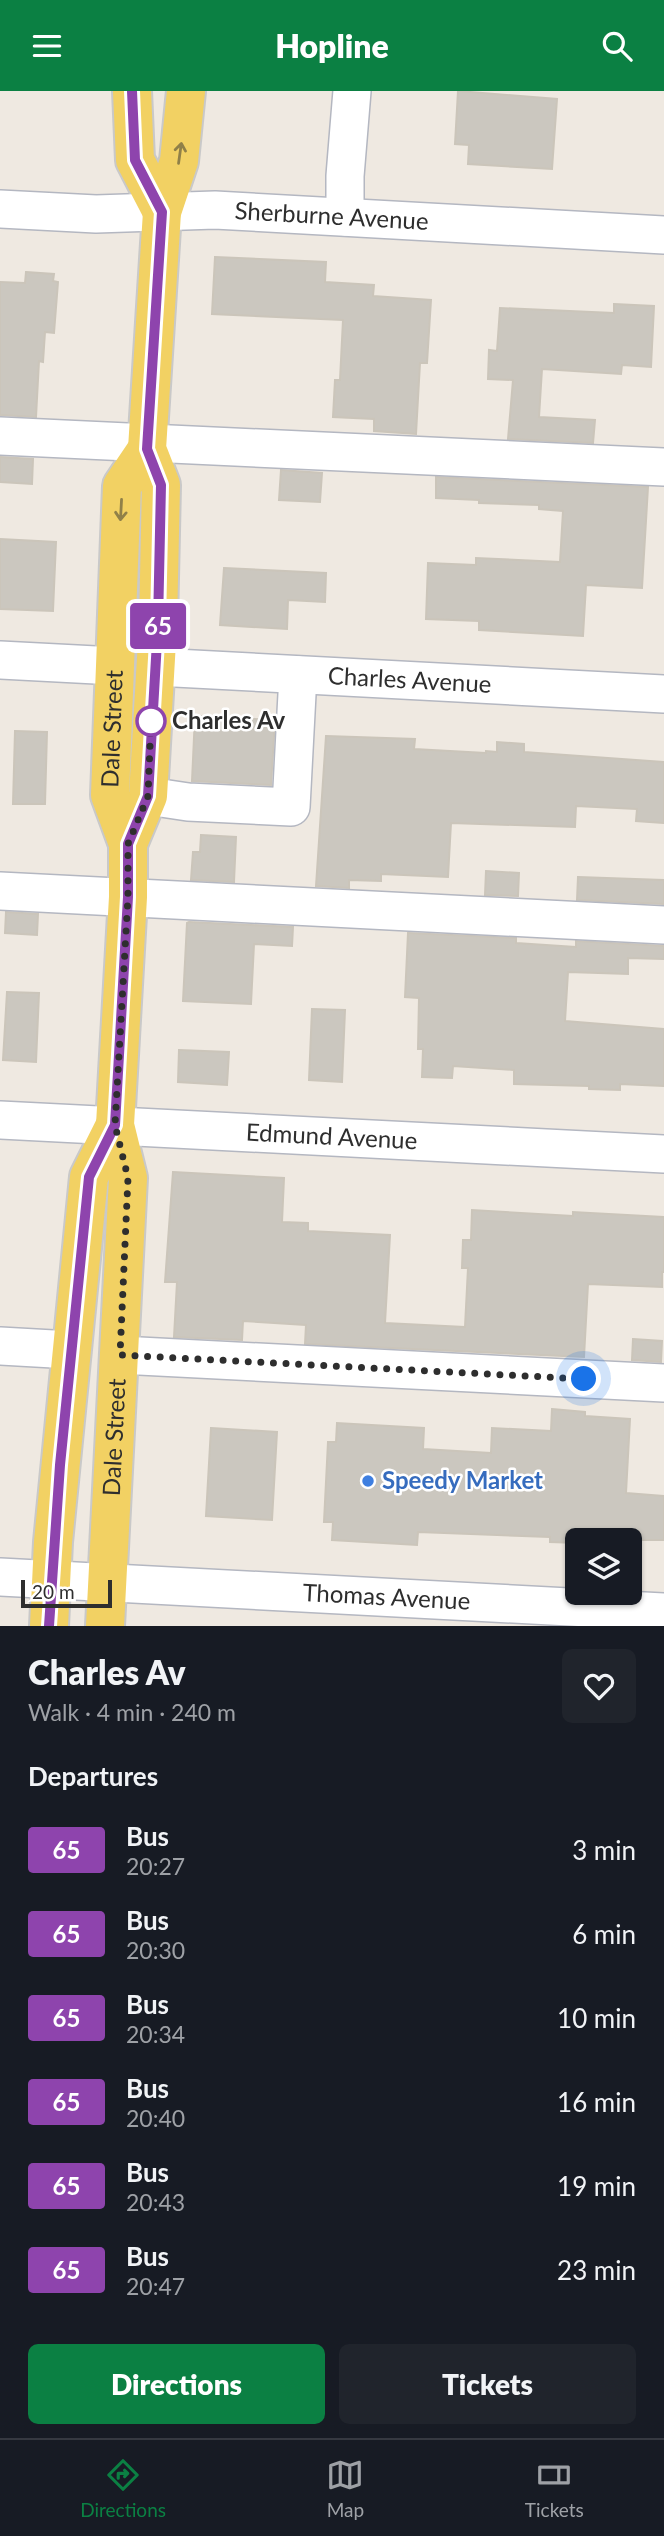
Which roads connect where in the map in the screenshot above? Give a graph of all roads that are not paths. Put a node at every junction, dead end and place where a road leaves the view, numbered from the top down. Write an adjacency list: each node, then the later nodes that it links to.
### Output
1 (132, 91): 5 (main road)
2 (186, 91): 5 (main road, Dale Street, one-way to 2)
3 (352, 91): 6 (street)
4 (0, 209): 5 (street, Sherburne Avenue)
5 (162, 212): 6 (street, Sherburne Avenue); 9 (main road, Dale Street)
6 (345, 218): 7 (street, Sherburne Avenue)
7 (664, 235)
8 (0, 436): 9 (street)
9 (147, 446): 10 (street); 12 (main road, Dale Street, one-way to 12); 13 (main road, Dale Street)
10 (664, 467)
11 (0, 660): 12 (street)
12 (116, 666): 17 (main road, Dale Street)
13 (156, 667): 14 (street, Charles Avenue); 16 (main road, Dale Street)
14 (298, 675): 15 (street, Charles Avenue); 16 (street)
15 (664, 694)
16 (148, 796): 17 (main road, Dale Street)
17 (128, 844): 19 (main road, Dale Street)
18 (0, 891): 19 (street)
19 (128, 897): 20 (street); 22 (main road, Dale Street)
20 (664, 925)
21 (0, 1120): 22 (street, Edmund Avenue)
22 (115, 1125): 23 (street, Edmund Avenue); 25 (main road, Dale Street); 26 (main road, Dale Street)
23 (664, 1154)
24 (0, 1346): 25 (street)
25 (71, 1350): 29 (main road, Dale Street)
26 (120, 1355): 27 (street); 30 (main road, Dale Street)
27 (664, 1383)
28 (0, 1577): 29 (street, Thomas Avenue)
29 (51, 1580): 30 (street, Thomas Avenue); 32 (main road, Dale Street)
30 (107, 1583): 31 (street, Thomas Avenue); 33 (main road, Dale Street)
31 (664, 1612)
32 (49, 1626)
33 (105, 1626)

